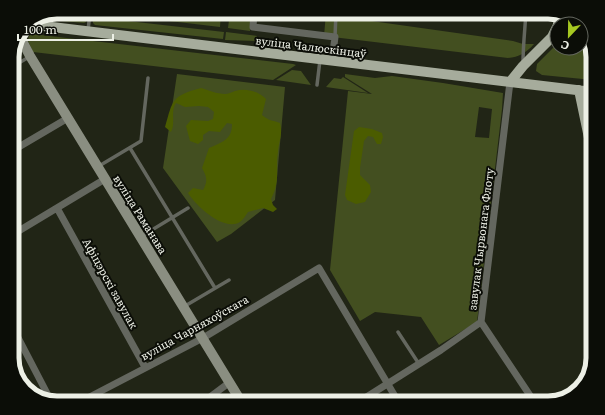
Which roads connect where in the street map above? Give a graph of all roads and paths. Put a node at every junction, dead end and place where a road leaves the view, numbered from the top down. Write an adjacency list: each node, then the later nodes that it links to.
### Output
1 (89, 19): 6 (lane)
2 (254, 19): 7 (street)
3 (336, 19): 7 (lane)
4 (526, 19): 14 (lane)
5 (36, 25): 6 (main road, вуліца Чалюскінцаў)
6 (88, 32): 11 (main road, вуліца Чалюскінцаў)
7 (335, 37): 12 (street)
8 (549, 40): 14 (main road)
9 (22, 41): 10 (main road, вуліца Раманава)
10 (30, 56): 13 (lane); 20 (main road, вуліца Раманава)
11 (320, 59): 12 (main road, вуліца Чалюскінцаў); 17 (lane)
12 (332, 60): 16 (main road, вуліца Чалюскінцаў)
13 (19, 63)
14 (523, 66): 16 (main road)
15 (148, 78): 23 (lane)
16 (510, 82): 18 (main road, вуліца Чалюскінцаў); 34 (street, завулак Чырвонага Флоту)
17 (317, 85)
18 (579, 90): 19 (main road, вуліца Чалюскінцаў); 21 (main road)
19 (586, 91)
20 (68, 118): 22 (street); 24 (main road, вуліца Раманава)
21 (586, 124)
22 (19, 147)
23 (130, 148): 24 (lane); 28 (lane)
24 (98, 167): 25 (main road, вуліца Раманава)
25 (105, 179): 26 (street); 30 (main road, вуліца Раманава)
26 (57, 208): 29 (street); 39 (street, Афіцэрскі завулак)
27 (188, 208): 28 (lane)
28 (173, 217): 30 (lane); 32 (lane)
29 (19, 231)
30 (141, 237): 33 (main road, вуліца Раманава)
31 (229, 280): 32 (lane)
32 (216, 288): 33 (lane)
33 (184, 307): 36 (main road, вуліца Раманава)
34 (482, 322): 38 (street, завулак Чырвонага Флоту); 48 (street)
35 (398, 332): 38 (lane)
36 (203, 338): 39 (street, вуліца Чарняхоўскага); 40 (main road, вуліца Раманава); 41 (street, вуліца Чарняхоўскага)
37 (19, 339): 42 (street)
38 (418, 364): 41 (street, завулак Чырвонага Флоту)
39 (146, 367): 43 (street, вуліца Чарняхоўскага)
40 (230, 382): 44 (street); 45 (main road, вуліца Раманава)
41 (388, 384): 46 (street, завулак Чырвонага Флоту); 47 (street)
42 (49, 395)
43 (91, 396)
44 (211, 396)
45 (238, 396)
46 (368, 396)
47 (395, 396)
48 (530, 396)

